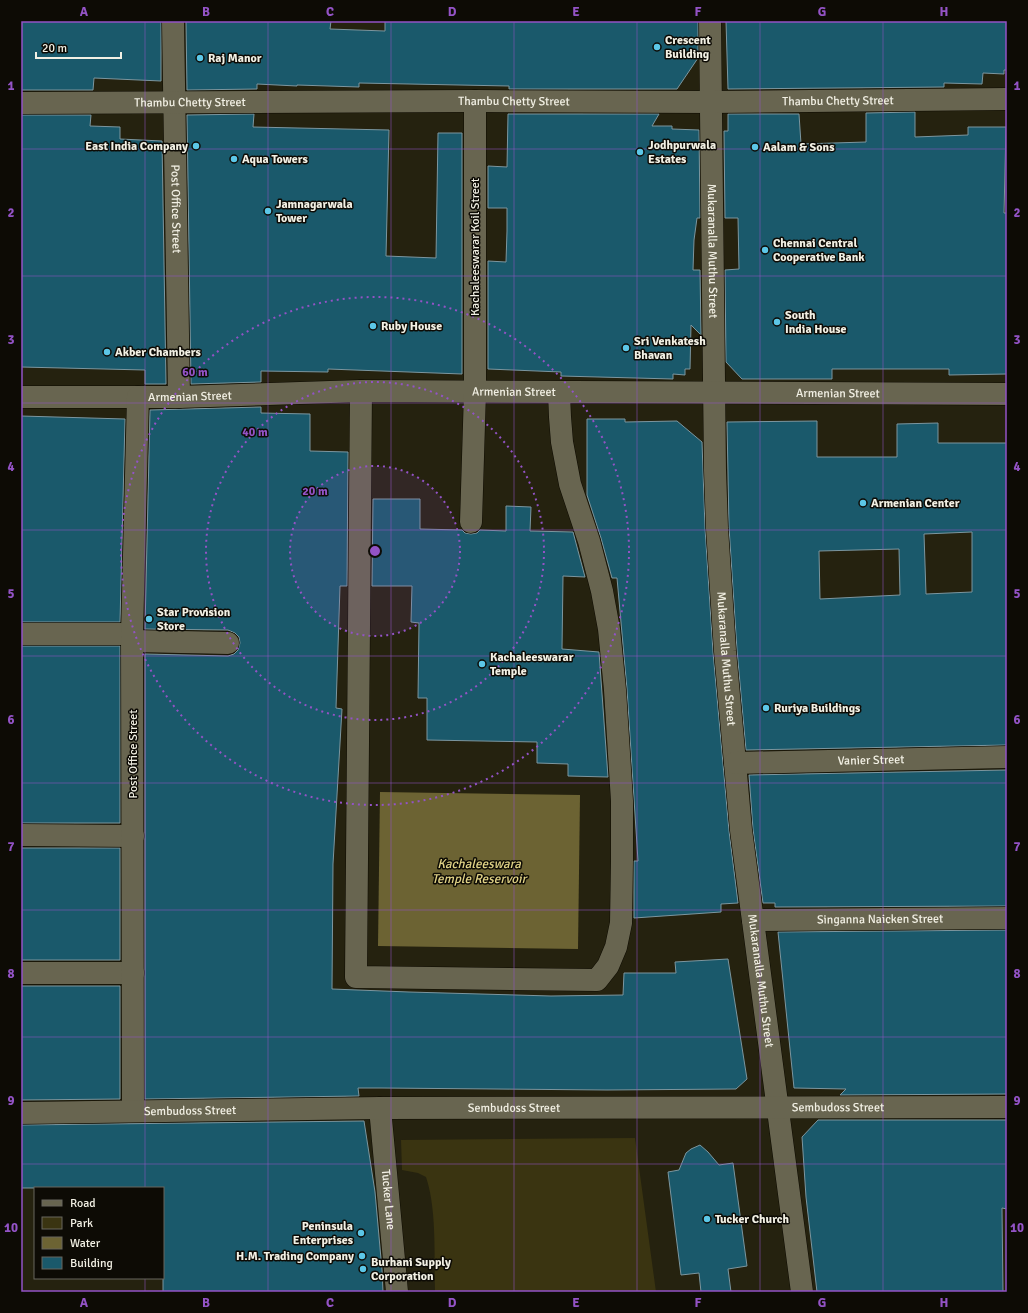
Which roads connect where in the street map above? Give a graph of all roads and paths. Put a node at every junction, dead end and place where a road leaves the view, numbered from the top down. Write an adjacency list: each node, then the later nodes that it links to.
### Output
1 (173, 21): 7 (street, Post Office Street)
2 (710, 21): 5 (street, Mukaranalla Muthu Street)
3 (1007, 99): 5 (street, Thambu Chetty Street)
4 (475, 101): 5 (street, Thambu Chetty Street); 7 (street, Thambu Chetty Street); 9 (street, Kachaleeswarar Koil Street)
5 (711, 102): 11 (street, Mukaranalla Muthu Street)
6 (21, 103): 7 (street, Thambu Chetty Street)
7 (174, 103): 15 (street, Post Office Street)
8 (361, 391): 9 (street, Armenian Street); 10 (street); 15 (street, Armenian Street)
9 (475, 392): 10 (street, Armenian Street); 16 (street, Kachaleeswarar Koil Street)
10 (559, 393): 11 (street, Armenian Street)
11 (714, 394): 12 (street, Armenian Street); 21 (street, Mukaranalla Muthu Street)
12 (1007, 394)
13 (21, 397): 14 (street, Armenian Street)
14 (138, 397): 15 (street, Armenian Street); 18 (street, Post Office Street)
15 (179, 397)
16 (471, 522)
17 (21, 634): 18 (street)
18 (133, 638): 19 (street); 23 (street, Post Office Street)
19 (228, 643)
20 (1007, 757): 21 (street, Vanier Street)
21 (735, 763): 25 (street, Mukaranalla Muthu Street)
22 (21, 835): 23 (street)
23 (133, 836): 26 (street, Post Office Street)
24 (1007, 918): 25 (street, Singanna Naicken Street)
25 (753, 920): 30 (street, Mukaranalla Muthu Street)
26 (133, 972): 27 (street); 31 (street, Post Office Street)
27 (21, 973)
28 (1007, 1107): 30 (street, Sembudoss Street)
29 (380, 1108): 30 (street, Sembudoss Street); 31 (street, Sembudoss Street); 33 (street, Tucker Lane)
30 (778, 1108): 34 (street, Mukaranalla Muthu Street)
31 (133, 1111): 32 (street, Sembudoss Street)
32 (21, 1113)
33 (397, 1292)
34 (802, 1292)

